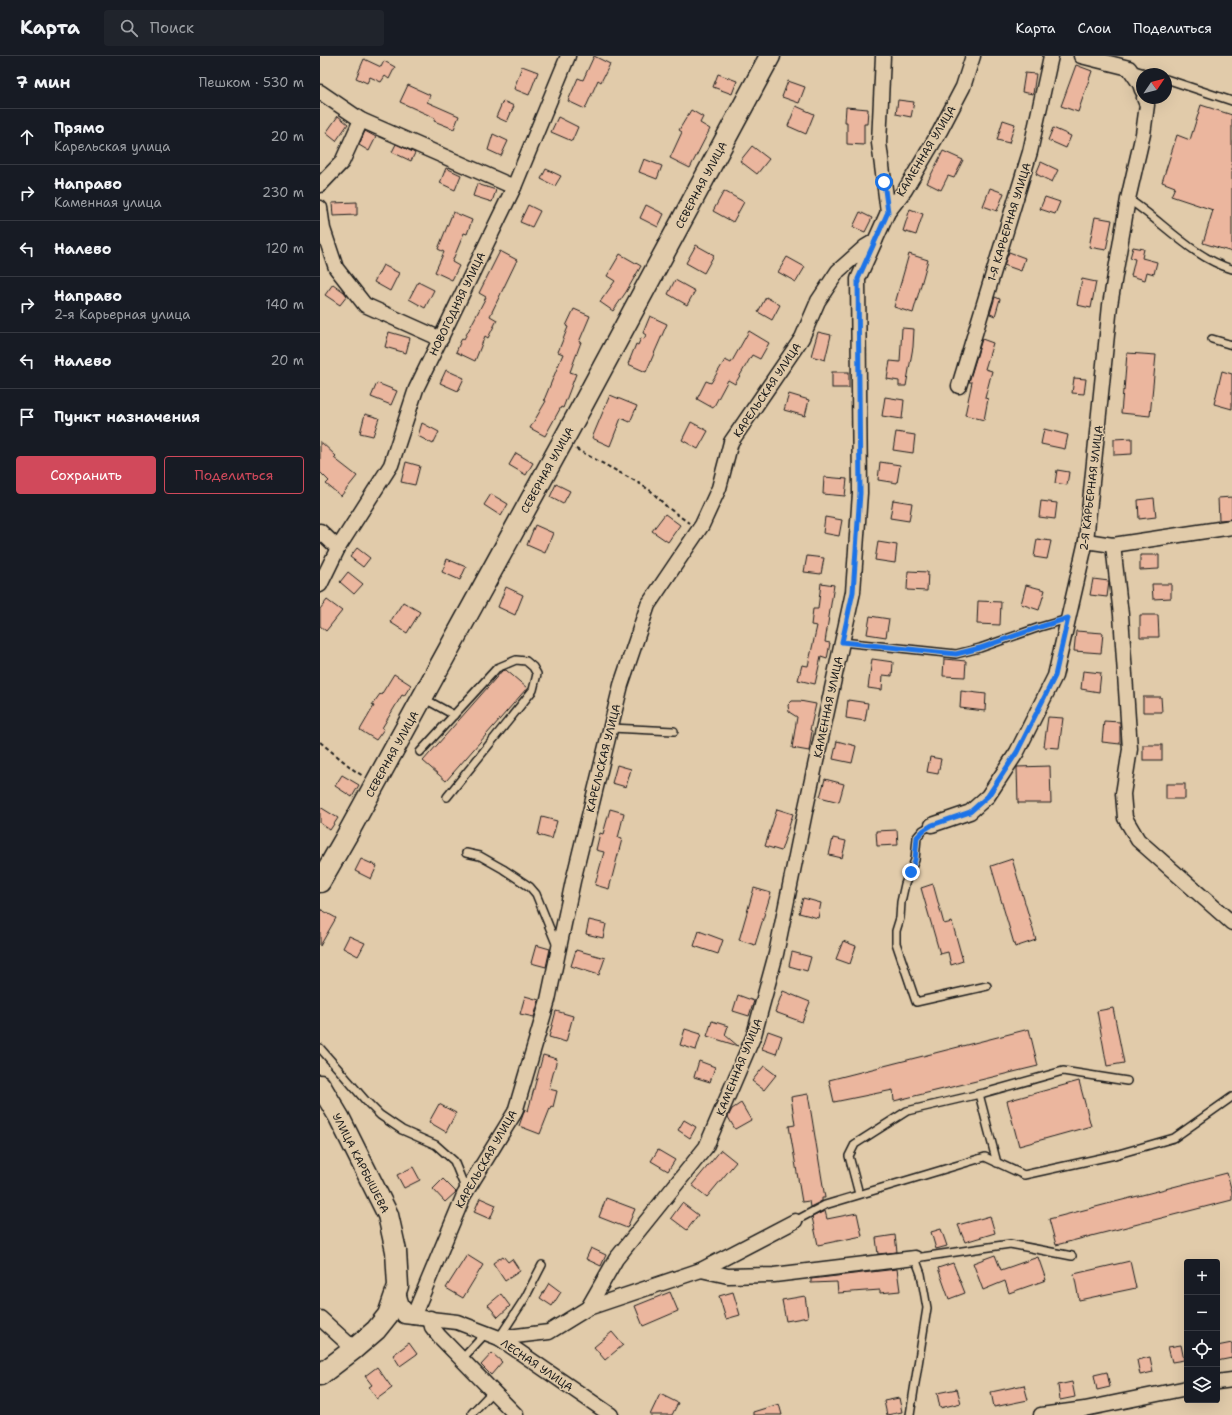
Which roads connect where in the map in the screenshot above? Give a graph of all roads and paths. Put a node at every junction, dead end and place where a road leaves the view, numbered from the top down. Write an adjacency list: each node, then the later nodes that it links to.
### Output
1 (568, 56): 16 (street, НОВОГОДНЯЯ УЛИЦА)
2 (770, 56): 26 (main road, СЕВЕРНАЯ УЛИЦА)
3 (883, 56): 19 (street)
4 (973, 56): 19 (street, КАМЕННАЯ УЛИЦА)
5 (1051, 56): 25 (street, 1-Я КАРЬЕРНАЯ УЛИЦА)
6 (1081, 56): 7 (street)
7 (1129, 68): 8 (lane); 9 (street)
8 (1136, 70)
9 (1136, 78)
10 (1172, 82): 12 (lane)
11 (320, 92): 14 (street)
12 (1232, 101)
13 (1146, 104): 17 (street, 2-Я КАРЬЕРНАЯ УЛИЦА)
14 (361, 120): 15 (street); 16 (street)
15 (320, 184)
16 (514, 187): 22 (street, НОВОГОДНЯЯ УЛИЦА)
17 (1128, 199): 21 (lane); 30 (street, 2-Я КАРЬЕРНАЯ УЛИЦА)
18 (320, 208): 22 (street)
19 (888, 212): 20 (street, КАМЕННАЯ УЛИЦА)
20 (875, 241): 28 (street, КАРЕЛЬСКАЯ УЛИЦА); 35 (street, КАМЕННАЯ УЛИЦА)
21 (1232, 269)
22 (441, 339): 32 (street, НОВОГОДНЯЯ УЛИЦА)
23 (1212, 339): 24 (lane)
24 (1232, 345)
25 (959, 386)
26 (563, 442): 28 (path); 36 (main road, СЕВЕРНАЯ УЛИЦА)
27 (1232, 527): 31 (street)
28 (699, 530): 38 (street, КАРЕЛЬСКАЯ УЛИЦА)
29 (320, 532): 32 (street)
30 (1086, 541): 31 (street); 34 (street, 2-Я КАРЬЕРНАЯ УЛИЦА)
31 (1113, 545): 47 (street)
32 (338, 548): 33 (street, НОВОГОДНЯЯ УЛИЦА)
33 (320, 585)
34 (1068, 618): 35 (lane); 44 (street, 2-Я КАРЬЕРНАЯ УЛИЦА)
35 (842, 642): 64 (street, КАМЕННАЯ УЛИЦА)
36 (422, 698): 37 (lane); 42 (main road, СЕВЕРНАЯ УЛИЦА)
37 (454, 715): 41 (lane); 43 (lane)
38 (611, 728): 39 (lane); 48 (street, КАРЕЛЬСКАЯ УЛИЦА)
39 (674, 731)
40 (320, 742): 42 (path)
41 (420, 752)
42 (376, 784): 46 (main road, СЕВЕРНАЯ УЛИЦА)
43 (447, 797)
44 (932, 825): 49 (lane)
45 (466, 853): 48 (lane)
46 (320, 882)
47 (1232, 923)
48 (559, 950): 57 (street, КАРЕЛЬСКАЯ УЛИЦА)
49 (987, 986)
50 (320, 1048): 57 (lane)
51 (1127, 1081): 53 (lane)
52 (320, 1085): 63 (main road, УЛИЦА КАРБЫШЕВА)
53 (979, 1094): 55 (lane); 56 (lane)
54 (1232, 1097): 55 (lane)
55 (997, 1163): 56 (lane)
56 (859, 1194): 58 (lane)
57 (464, 1195): 66 (street, КАРЕЛЬСКАЯ УЛИЦА)
58 (795, 1221): 62 (street)
59 (1072, 1256): 60 (lane)
60 (915, 1258): 62 (street); 80 (lane)
61 (542, 1265): 69 (lane)
62 (701, 1270): 64 (street)
63 (398, 1286): 65 (main road, УЛИЦА КАРБЫШЕВА); 66 (street)
64 (588, 1308): 69 (street)
65 (388, 1315): 66 (street, ЛЕСНАЯ УЛИЦА); 70 (main road)
66 (413, 1317): 68 (street, ЛЕСНАЯ УЛИЦА)
67 (320, 1318): 70 (street)
68 (430, 1318): 69 (street, ЛЕСНАЯ УЛИЦА); 71 (street)
69 (492, 1336): 71 (lane); 79 (street, ЛЕСНАЯ УЛИЦА)
70 (354, 1349): 72 (main road)
71 (462, 1359): 76 (street)
72 (320, 1376)
73 (1232, 1380): 74 (street)
74 (1220, 1382)
75 (1184, 1389): 81 (street)
76 (493, 1391): 77 (lane); 78 (street)
77 (472, 1413)
78 (516, 1415)
79 (611, 1415)
80 (910, 1415)
81 (1041, 1415)

